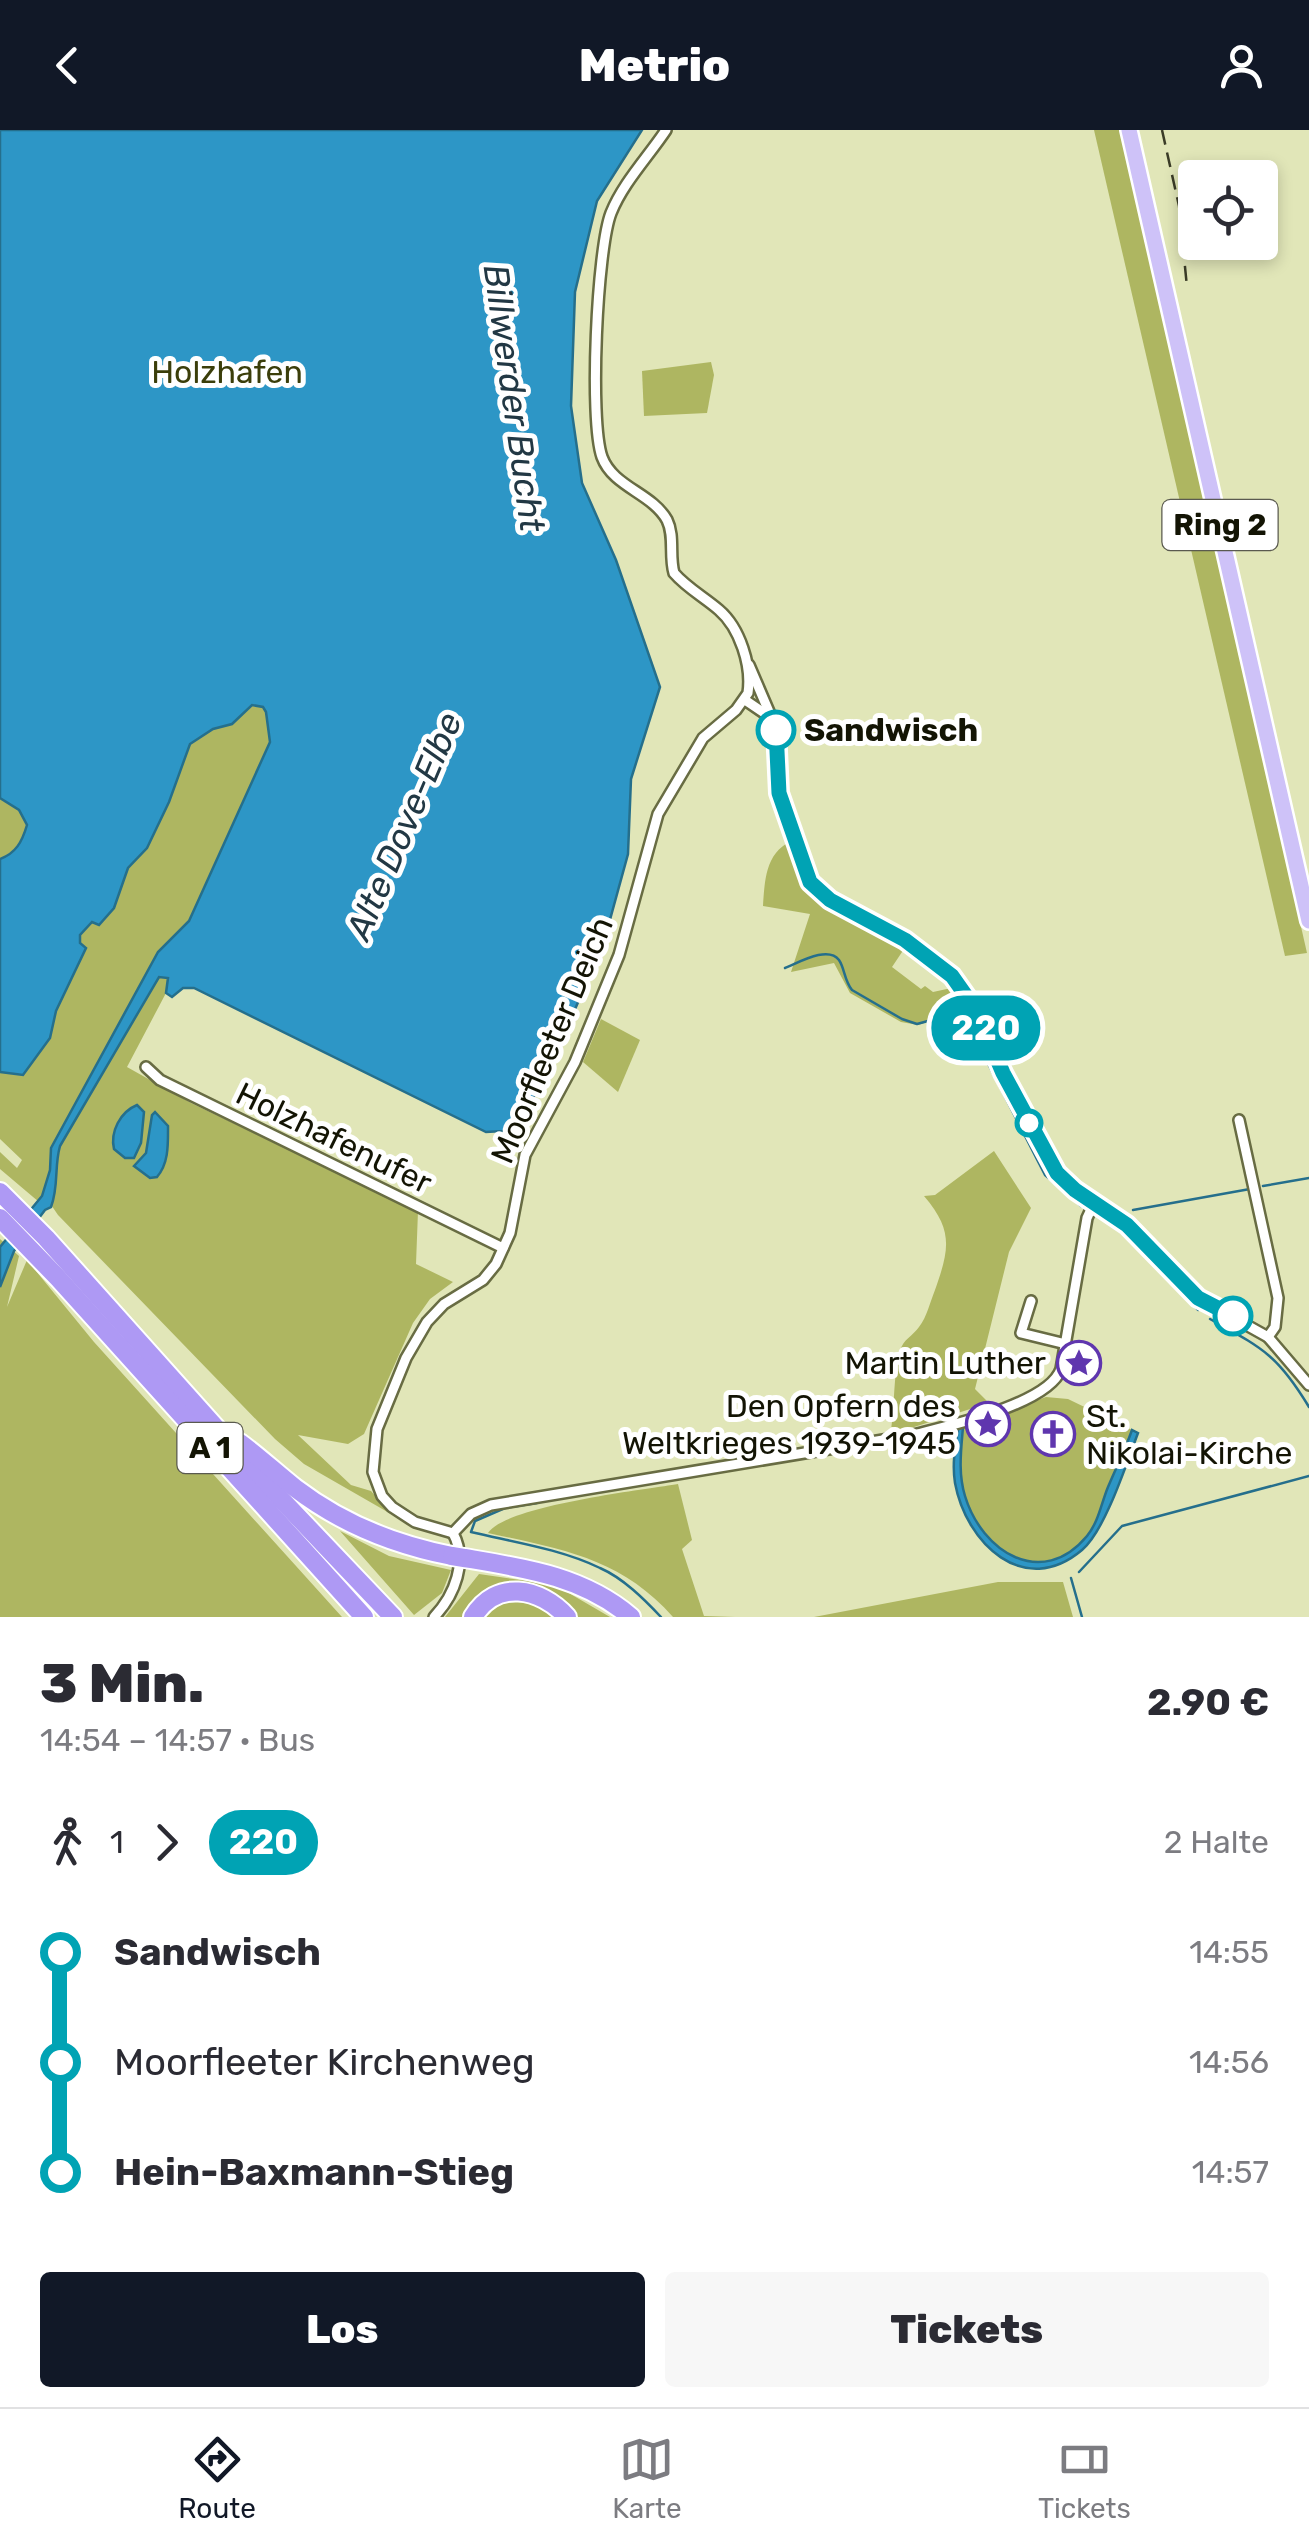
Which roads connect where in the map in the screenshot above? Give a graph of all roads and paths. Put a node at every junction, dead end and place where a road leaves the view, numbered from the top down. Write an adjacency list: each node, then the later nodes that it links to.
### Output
1 (666, 130): 3 (street)
2 (1129, 130): 6 (main road, Ring 2)
3 (746, 660): 4 (street); 5 (street)
4 (745, 700): 5 (street); 12 (street, Moorfleeter Deich)
5 (772, 719): 10 (street)
6 (1309, 921)
7 (146, 1067): 12 (street, Holzhafenufer)
8 (1239, 1120): 14 (street)
9 (0, 1192): 11 (highway, A 1)
10 (1094, 1203): 14 (street); 15 (street)
11 (18, 1225): 17 (highway, A 1); 19 (highway, A 1)
12 (503, 1248): 18 (street, Moorfleeter Deich)
13 (1031, 1301): 15 (street)
14 (1268, 1336): 16 (street)
15 (1066, 1344): 18 (street)
16 (1309, 1385)
17 (211, 1422): 20 (highway, A 1); 24 (highway)
18 (453, 1532): 21 (street)
19 (364, 1617)
20 (392, 1617)
21 (434, 1617)
22 (473, 1617): 23 (highway)
23 (567, 1617)
24 (631, 1617)

